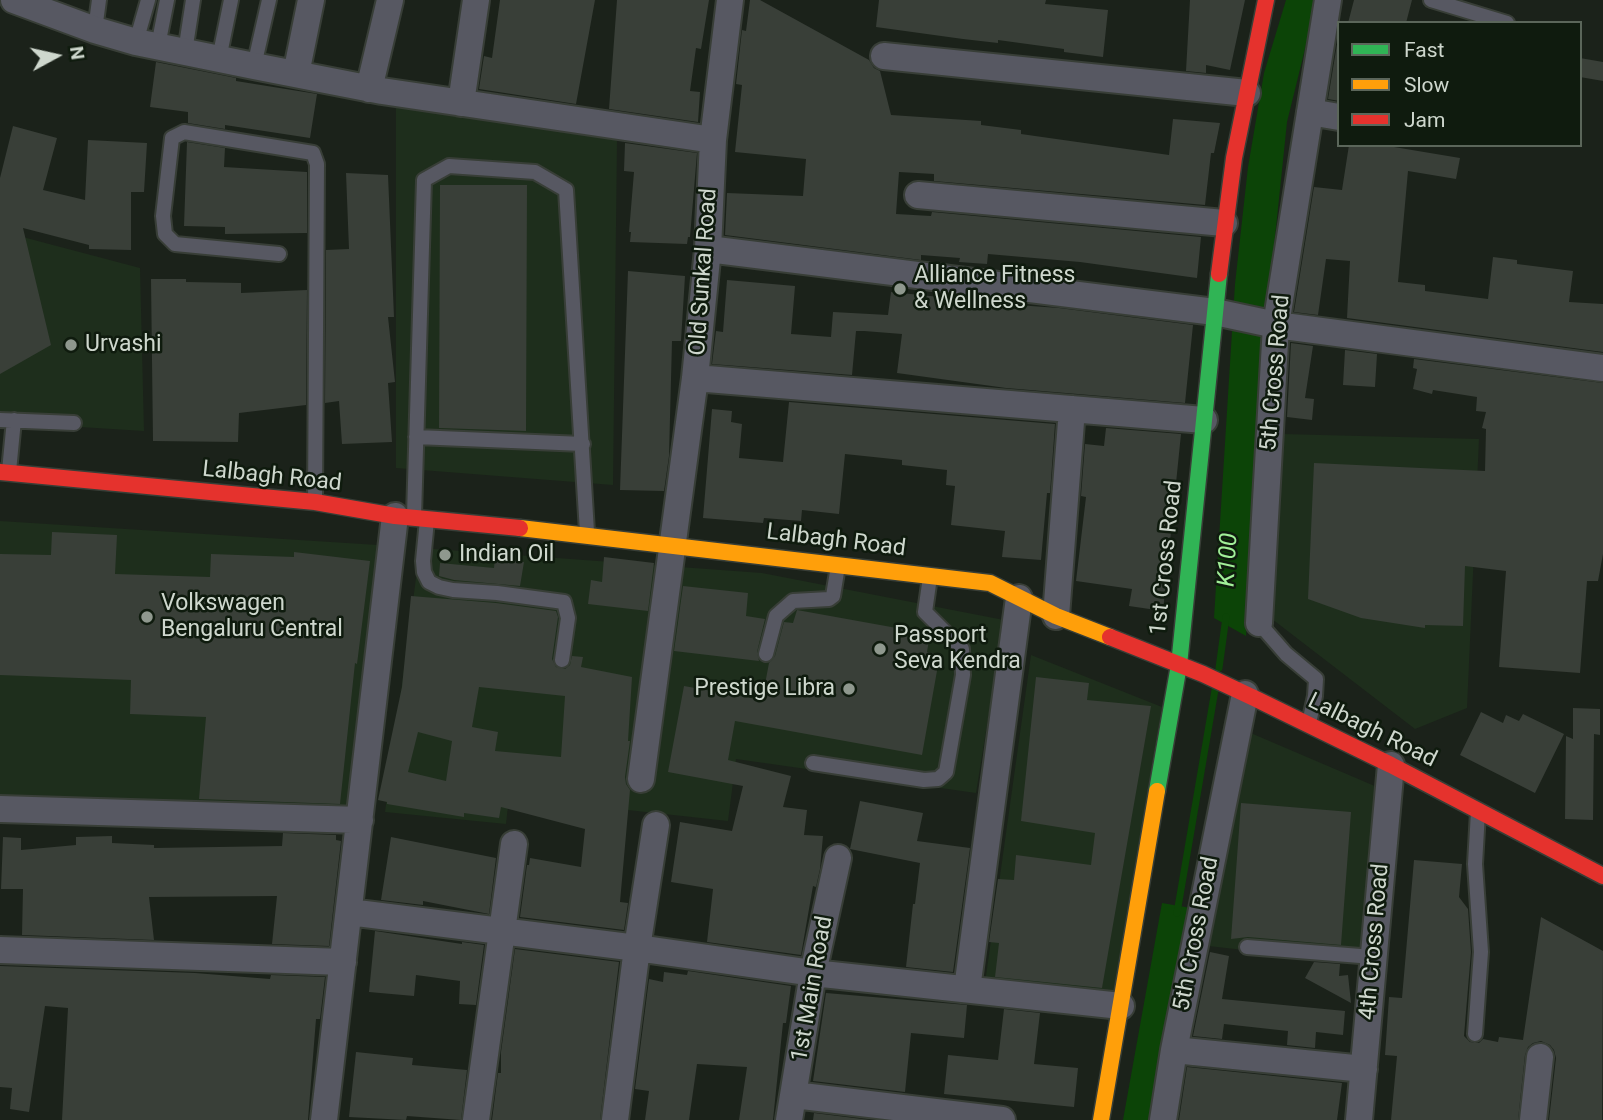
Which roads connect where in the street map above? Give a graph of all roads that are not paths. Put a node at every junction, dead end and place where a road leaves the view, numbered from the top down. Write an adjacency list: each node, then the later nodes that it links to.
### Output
1 (15, 0): 16 (street)
2 (99, 0): 16 (lane)
3 (148, 0): 17 (lane)
4 (167, 0): 17 (lane)
5 (193, 0): 18 (lane)
6 (231, 0): 20 (lane)
7 (269, 0): 21 (lane)
8 (311, 0): 22 (street)
9 (390, 0): 23 (street)
10 (476, 0): 25 (street)
11 (730, 0): 28 (street, Old Sunkal Road)
12 (1266, 0): 24 (main road, 1st Cross Road)
13 (1328, 0): 26 (street, 5th Cross Road)
14 (1431, 0): 15 (lane)
15 (1500, 21)
16 (95, 30): 17 (street)
17 (147, 44): 18 (street)
18 (185, 52): 20 (street)
19 (884, 57): 24 (street)
20 (219, 59): 21 (street)
21 (254, 66): 22 (street)
22 (296, 74): 23 (street)
23 (369, 89): 25 (street)
24 (1247, 93): 30 (main road, 1st Cross Road)
25 (461, 103): 28 (street)
26 (1310, 112): 27 (street); 34 (street, 5th Cross Road)
27 (1337, 117)
28 (713, 140): 31 (street, Old Sunkal Road)
29 (918, 195): 30 (street)
30 (1224, 223): 33 (main road, 1st Cross Road)
31 (708, 249): 33 (street); 36 (street, Old Sunkal Road)
32 (279, 254): 44 (lane)
33 (1226, 315): 34 (street); 38 (main road, 1st Cross Road)
34 (1272, 323): 35 (street); 52 (street, 5th Cross Road)
35 (1603, 369)
36 (695, 379): 37 (street); 47 (street, Old Sunkal Road)
37 (1072, 409): 38 (street); 51 (street)
38 (1204, 419): 55 (main road, 1st Cross Road)
39 (7, 420): 40 (lane); 43 (lane)
40 (74, 423)
41 (416, 438): 42 (lane); 42 (lane); 45 (lane)
42 (583, 444): 46 (lane)
43 (5, 472): 44 (main road, Lalbagh Road)
44 (315, 502): 45 (main road, Lalbagh Road)
45 (412, 517): 46 (main road, Lalbagh Road); 54 (lane); 63 (street)
46 (587, 534): 47 (main road, Lalbagh Road)
47 (674, 545): 48 (main road, Lalbagh Road); 60 (street, Old Sunkal Road)
48 (838, 564): 49 (main road, Lalbagh Road); 53 (lane)
49 (930, 576): 50 (main road, Lalbagh Road); 58 (lane)
50 (1018, 598): 51 (main road, Lalbagh Road); 76 (street)
51 (1056, 616): 55 (main road, Lalbagh Road)
52 (1259, 623): 57 (lane, 5th Cross Road)
53 (766, 654)
54 (562, 660)
55 (1179, 665): 56 (main road, Lalbagh Road); 77 (main road, 1st Cross Road)
56 (1245, 694): 57 (main road, Lalbagh Road); 79 (street, 5th Cross Road)
57 (1308, 725): 59 (main road, Lalbagh Road)
58 (813, 763)
59 (1391, 765): 62 (main road, Lalbagh Road); 73 (street, 4th Cross Road)
60 (641, 779)
61 (0, 810): 63 (street)
62 (1478, 811): 67 (main road, Lalbagh Road); 78 (lane)
63 (360, 820): 68 (street)
64 (656, 825): 71 (street)
65 (514, 844): 69 (street)
66 (838, 858): 75 (street, 1st Main Road)
67 (1603, 876)
68 (349, 912): 69 (street); 74 (street)
69 (501, 932): 71 (street); 84 (street)
70 (1247, 947): 73 (lane)
71 (637, 948): 75 (street); 85 (street)
72 (0, 950): 74 (street)
73 (1373, 957): 81 (street, 4th Cross Road)
74 (343, 962): 83 (street)
75 (813, 973): 76 (street); 82 (street, 1st Main Road)
76 (967, 989): 77 (street)
77 (1121, 1006): 87 (main road, 1st Cross Road)
78 (1475, 1034)
79 (1174, 1050): 81 (street); 88 (street, 5th Cross Road)
80 (1540, 1058): 90 (street)
81 (1364, 1069): 89 (street, 4th Cross Road)
82 (792, 1107): 86 (street)
83 (324, 1120)
84 (476, 1120)
85 (615, 1120)
86 (1002, 1120)
87 (1101, 1120)
88 (1163, 1120)
89 (1359, 1120)
90 (1533, 1120)

